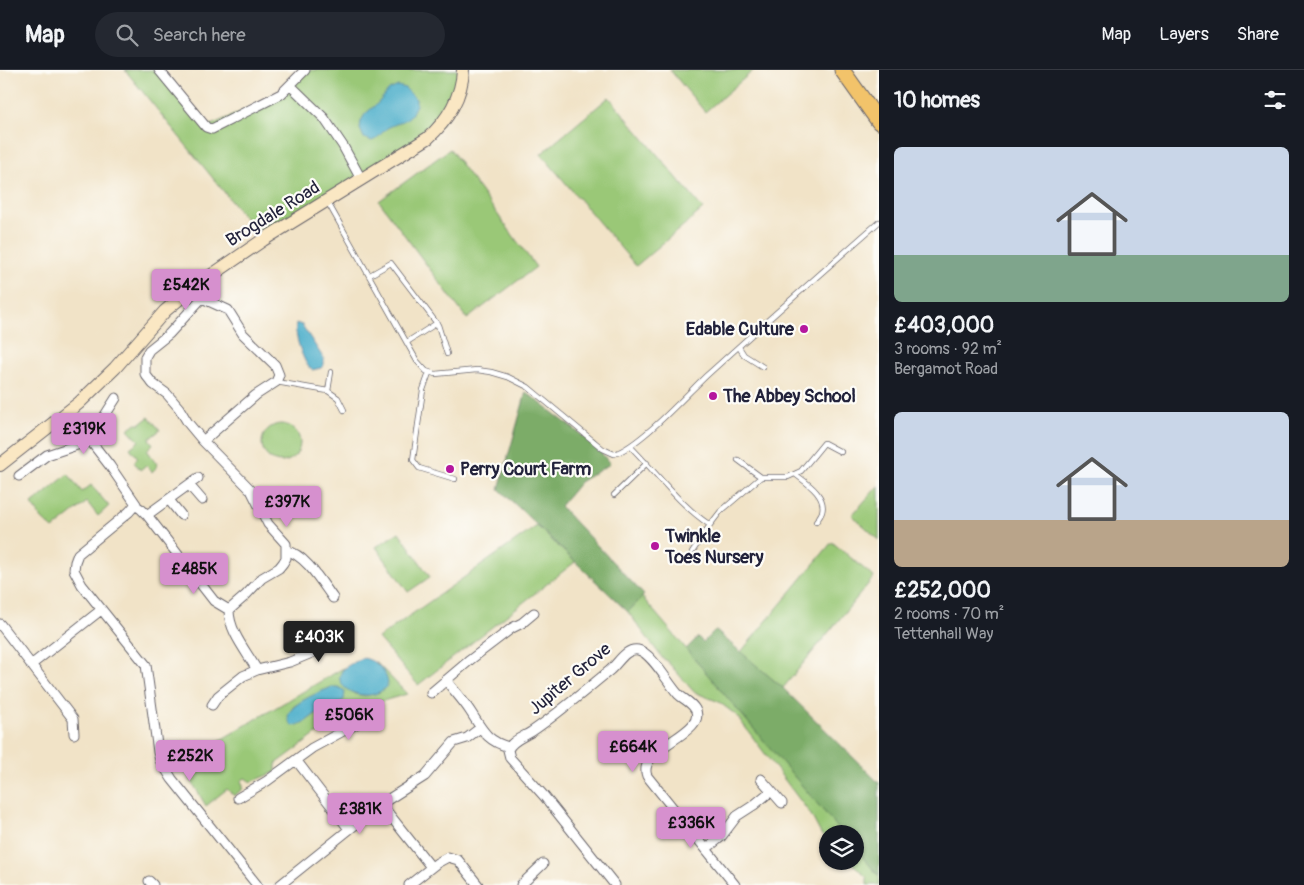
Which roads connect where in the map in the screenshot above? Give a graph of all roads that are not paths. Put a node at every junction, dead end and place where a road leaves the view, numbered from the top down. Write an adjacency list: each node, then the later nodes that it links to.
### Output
1 (159, 70): 5 (street)
2 (305, 70): 5 (street)
3 (463, 70): 7 (street, Brogdale Road)
4 (842, 70): 6 (main road)
5 (290, 86): 7 (street)
6 (879, 122)
7 (361, 179): 8 (street, Brogdale Road)
8 (327, 202): 10 (lane); 22 (street, Brogdale Road)
9 (879, 222): 13 (lane)
10 (370, 275): 11 (lane); 12 (lane)
11 (436, 323): 12 (lane); 14 (lane)
12 (407, 342): 17 (lane)
13 (739, 348): 15 (lane); 25 (lane)
14 (447, 354)
15 (763, 367)
16 (331, 372): 19 (lane)
17 (429, 372): 25 (lane); 34 (lane)
18 (276, 382): 19 (lane); 24 (street); 24 (street)
19 (328, 391): 21 (lane)
20 (116, 398): 23 (street)
21 (344, 410)
22 (68, 412): 23 (street); 29 (street, Brogdale Road)
23 (88, 438): 31 (street); 39 (street)
24 (203, 441): 44 (street)
25 (630, 446): 28 (lane)
26 (841, 452): 30 (lane)
27 (738, 460): 32 (lane)
28 (647, 463): 36 (lane); 43 (lane)
29 (0, 465)
30 (795, 474): 32 (lane); 42 (lane)
31 (19, 476)
32 (761, 477): 43 (lane)
33 (198, 478): 35 (street)
34 (455, 479)
35 (189, 485): 37 (street); 38 (street)
36 (614, 495)
37 (169, 500): 40 (street); 41 (street)
38 (202, 500)
39 (136, 506): 40 (street); 47 (street)
40 (147, 515): 48 (street)
41 (181, 515)
42 (816, 522)
43 (710, 525): 45 (lane)
44 (287, 551): 46 (street); 48 (street)
45 (692, 552)
46 (333, 598)
47 (101, 610): 52 (street); 71 (street)
48 (229, 610): 53 (street)
49 (534, 613): 54 (street)
50 (0, 624): 52 (street)
51 (338, 642): 53 (street)
52 (31, 665): 59 (street)
53 (257, 670): 56 (street)
54 (446, 680): 55 (street); 58 (street)
55 (431, 693)
56 (212, 705)
57 (367, 718): 61 (street)
58 (480, 728): 60 (street); 66 (street)
59 (74, 734)
60 (509, 747): 68 (street, Jupiter Grove); 76 (street)
61 (296, 760): 64 (street); 67 (street)
62 (761, 779): 63 (street)
63 (771, 791): 65 (street); 68 (street)
64 (238, 798)
65 (782, 803)
66 (382, 804): 67 (street); 70 (street)
67 (349, 829): 72 (street)
68 (706, 850): 77 (street, Jupiter Grove)
69 (543, 864): 75 (street)
70 (431, 867): 73 (street); 74 (street)
71 (257, 885)
72 (280, 885)
73 (409, 885)
74 (478, 885)
75 (521, 885)
76 (615, 885)
77 (735, 885)

